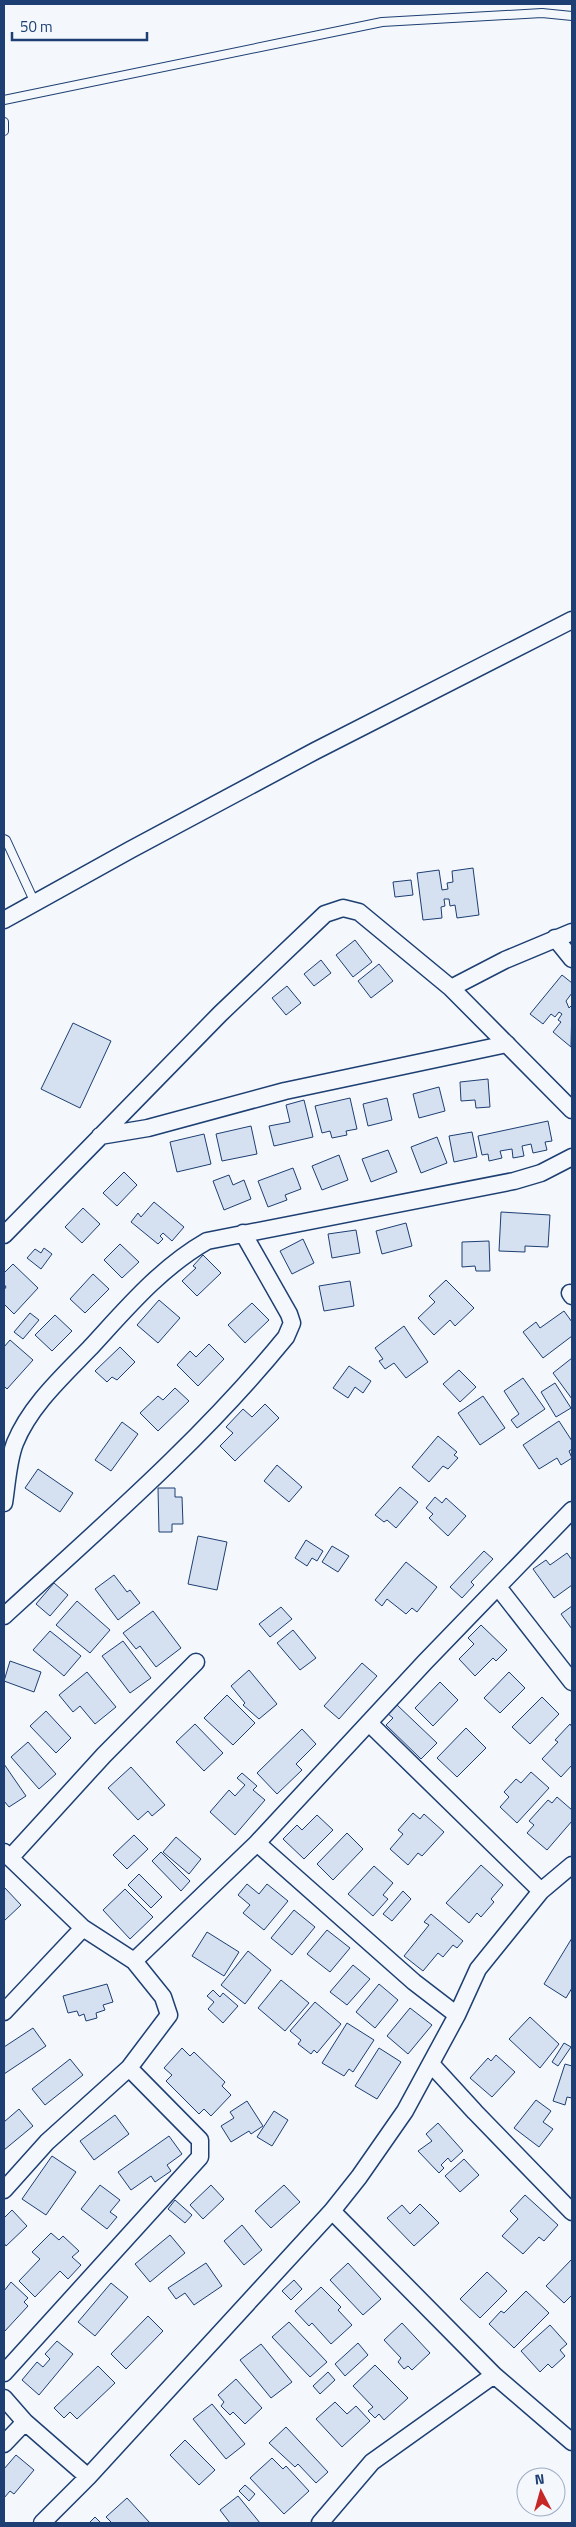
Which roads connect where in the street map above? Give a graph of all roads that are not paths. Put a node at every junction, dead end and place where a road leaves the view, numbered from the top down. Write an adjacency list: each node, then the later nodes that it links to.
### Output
1 (572, 16): 2 (lane)
2 (4, 100)
3 (4, 122): 4 (lane)
4 (4, 131)
5 (572, 620): 7 (street)
6 (4, 840): 7 (lane)
7 (35, 903): 8 (street)
8 (4, 920)
9 (572, 932): 10 (street)
10 (555, 938): 11 (street); 12 (street)
11 (572, 959)
12 (451, 988): 13 (street); 15 (street)
13 (507, 1044): 14 (street); 15 (street)
14 (572, 1110)
15 (100, 1136): 18 (street)
16 (572, 1157): 17 (street)
17 (243, 1233): 19 (street); 22 (street)
18 (4, 1235)
19 (4, 1503)
20 (572, 1510): 21 (street)
21 (498, 1587): 24 (street); 25 (street)
22 (4, 1616)
23 (196, 1662): 27 (street)
24 (572, 1682)
25 (369, 1723): 26 (street); 29 (street)
26 (257, 1843): 31 (street); 33 (street)
27 (7, 1855): 30 (street)
28 (572, 1865): 29 (street)
29 (541, 1891): 33 (street)
30 (83, 1928): 31 (street); 32 (street)
31 (134, 1961): 35 (street)
32 (4, 2012)
33 (457, 2015): 34 (street)
34 (431, 2064): 37 (street); 38 (street)
35 (130, 2068): 36 (street); 39 (street)
36 (4, 2190)
37 (332, 2211): 40 (street); 45 (street)
38 (572, 2212)
39 (4, 2373)
40 (494, 2375): 43 (street); 47 (street)
41 (4, 2398): 42 (street)
42 (25, 2422): 44 (street); 45 (street)
43 (572, 2442)
44 (4, 2444)
45 (88, 2477): 46 (street)
46 (42, 2523)
47 (320, 2523)

